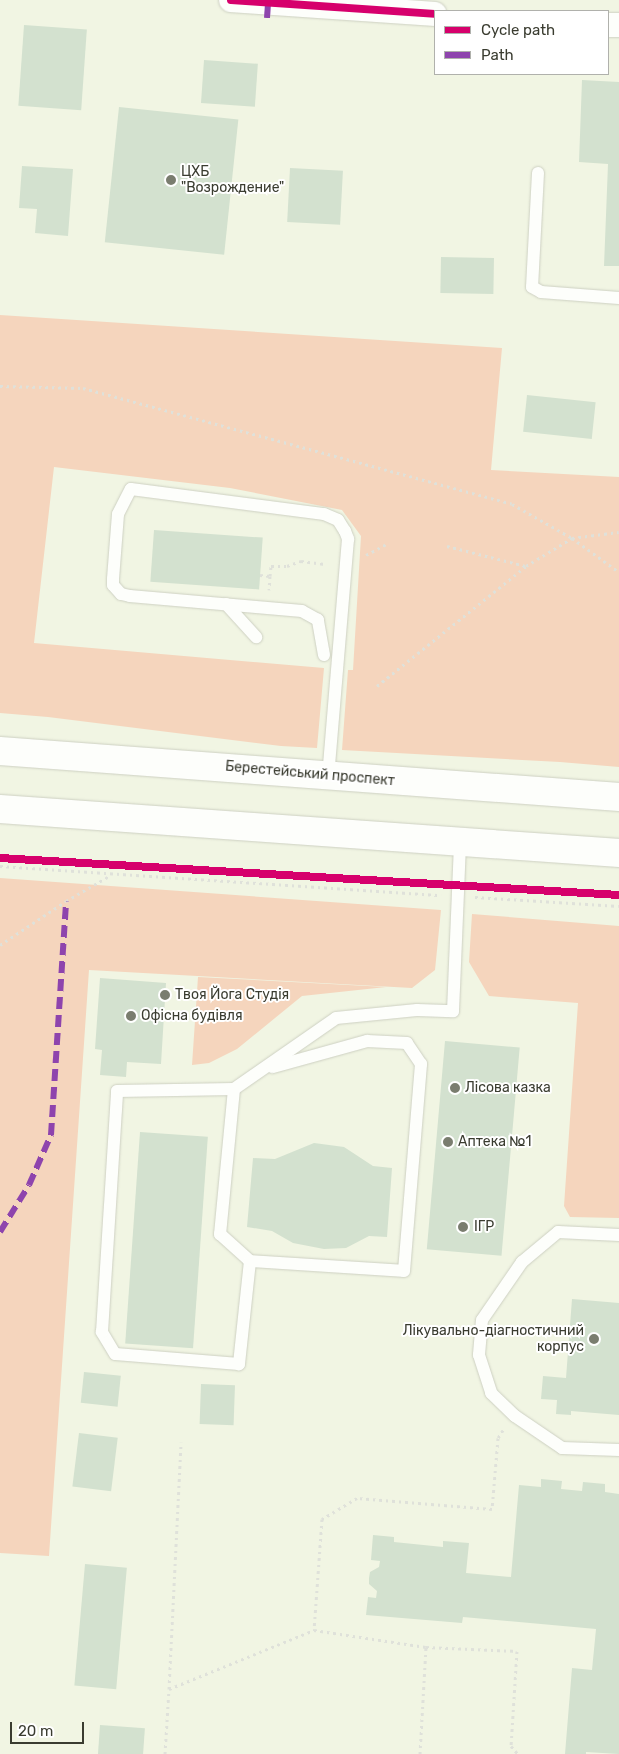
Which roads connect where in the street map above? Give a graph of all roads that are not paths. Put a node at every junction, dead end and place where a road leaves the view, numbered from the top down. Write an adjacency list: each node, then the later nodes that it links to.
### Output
1 (231, 0): 2 (street)
2 (268, 2): 3 (street)
3 (434, 14)
4 (538, 173): 5 (lane)
5 (619, 298)
6 (226, 604): 7 (lane); 8 (lane); 10 (lane)
7 (256, 637)
8 (324, 655)
9 (0, 751): 10 (main road, Берестейський проспект)
10 (328, 775): 11 (main road, Берестейський проспект)
11 (619, 797)
12 (0, 809): 13 (main road)
13 (460, 842): 14 (main road); 15 (lane)
14 (619, 853)
15 (265, 1069): 16 (lane); 18 (lane)
16 (234, 1089): 18 (lane); 18 (lane)
17 (619, 1235): 19 (lane)
18 (250, 1261)
19 (619, 1450)

